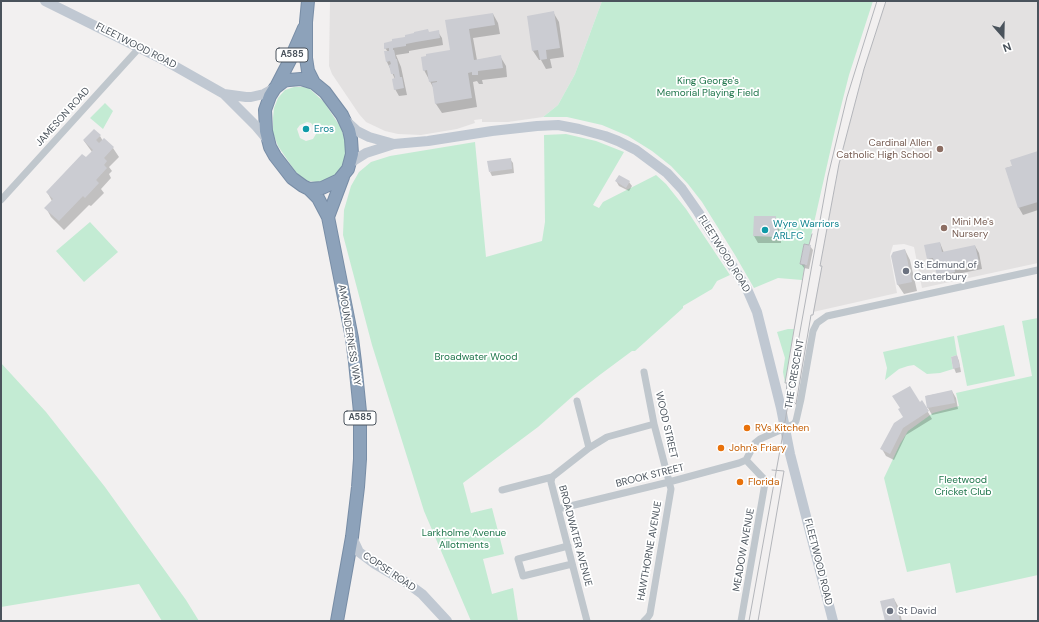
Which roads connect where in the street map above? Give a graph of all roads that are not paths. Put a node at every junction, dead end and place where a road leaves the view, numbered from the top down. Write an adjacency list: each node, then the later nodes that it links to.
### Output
1 (45, 1): 4 (street, FLEETWOOD ROAD)
2 (308, 1): 3 (highway, A585)
3 (306, 22): 5 (highway, A585); 6 (highway, A585)
4 (140, 47): 7 (street, FLEETWOOD ROAD); 14 (street, JAMESON ROAD)
5 (314, 83): 6 (highway); 8 (highway, A585)
6 (276, 87): 7 (street, FLEETWOOD ROAD); 9 (highway, A585)
7 (224, 94): 9 (street, FLEETWOOD ROAD)
8 (346, 121): 10 (street, FLEETWOOD ROAD); 11 (highway, A585)
9 (267, 139): 13 (highway, A585)
10 (394, 144): 11 (street, FLEETWOOD ROAD); 20 (street, FLEETWOOD ROAD)
11 (350, 163): 12 (highway, A585)
12 (344, 175): 13 (highway, A585); 15 (highway, A585)
13 (309, 188): 15 (highway, AMOUNDERNESS WAY / A585)
14 (1, 200)
15 (328, 216): 27 (highway, AMOUNDERNESS WAY / A585)
16 (1038, 270): 20 (street, THE CRESCENT)
17 (644, 372): 19 (street, WOOD STREET)
18 (577, 401): 21 (street)
19 (654, 424): 21 (street, BROADWATER AVENUE); 24 (street, WOOD STREET)
20 (784, 428): 22 (street); 35 (street, FLEETWOOD ROAD)
21 (589, 448): 23 (street, BROADWATER AVENUE)
22 (746, 460): 24 (street, BROOK STREET); 34 (street, MEADOW AVENUE)
23 (552, 477): 25 (street); 26 (street, BROADWATER AVENUE)
24 (669, 482): 26 (street, BROOK STREET); 33 (street, HAWTHORNE AVENUE)
25 (502, 490)
26 (558, 509): 28 (street, BROADWATER AVENUE)
27 (352, 537): 30 (highway, AMOUNDERNESS WAY / A585); 31 (street, COPSE ROAD)
28 (568, 546): 29 (street, BROADWATER AVENUE); 29 (street)
29 (572, 564): 32 (street, BROADWATER AVENUE)
30 (337, 621)
31 (448, 621)
32 (587, 621)
33 (644, 621)
34 (741, 621)
35 (833, 621)

